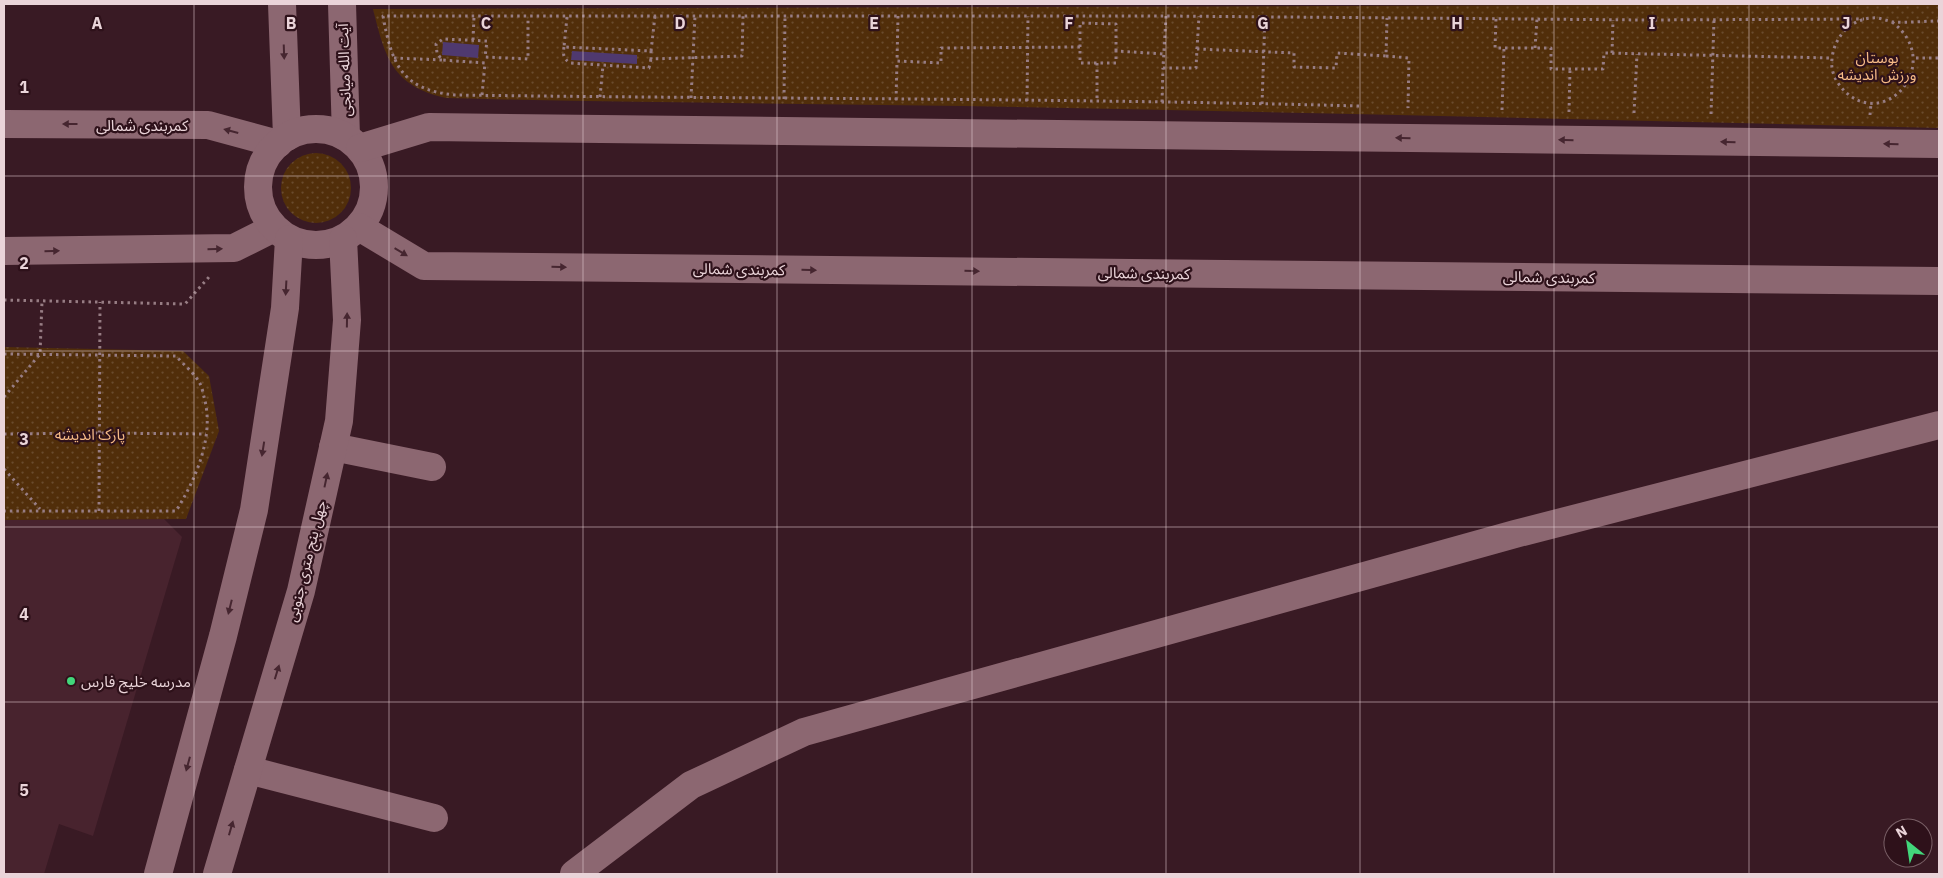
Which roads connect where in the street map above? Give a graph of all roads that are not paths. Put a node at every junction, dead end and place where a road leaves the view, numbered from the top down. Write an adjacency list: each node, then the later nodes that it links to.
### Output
1 (282, 4): 4 (main road, one-way to 4)
2 (342, 4): 5 (main road, آیت الله میانجی)
3 (4, 124): 4 (main road, کمربندی شمالی, one-way to 3)
4 (283, 141): 5 (main road); 7 (main road)
5 (353, 143): 6 (main road, one-way to 5); 8 (main road)
6 (1939, 144)
7 (282, 233): 8 (main road); 9 (main road, one-way to 7); 16 (main road, one-way to 16)
8 (351, 233): 10 (main road, کمربندی شمالی, one-way to 10); 12 (main road, چهل پنج متری جنوبی, one-way to 8)
9 (4, 252)
10 (1939, 281)
11 (1939, 425): 18 (main road)
12 (333, 447): 13 (main road); 14 (main road, چهل پنج متری جنوبی, one-way to 12)
13 (432, 467)
14 (248, 770): 15 (main road); 17 (main road, چهل پنج متری جنوبی, one-way to 14)
15 (434, 818)
16 (158, 874)
17 (217, 874)
18 (574, 874)

